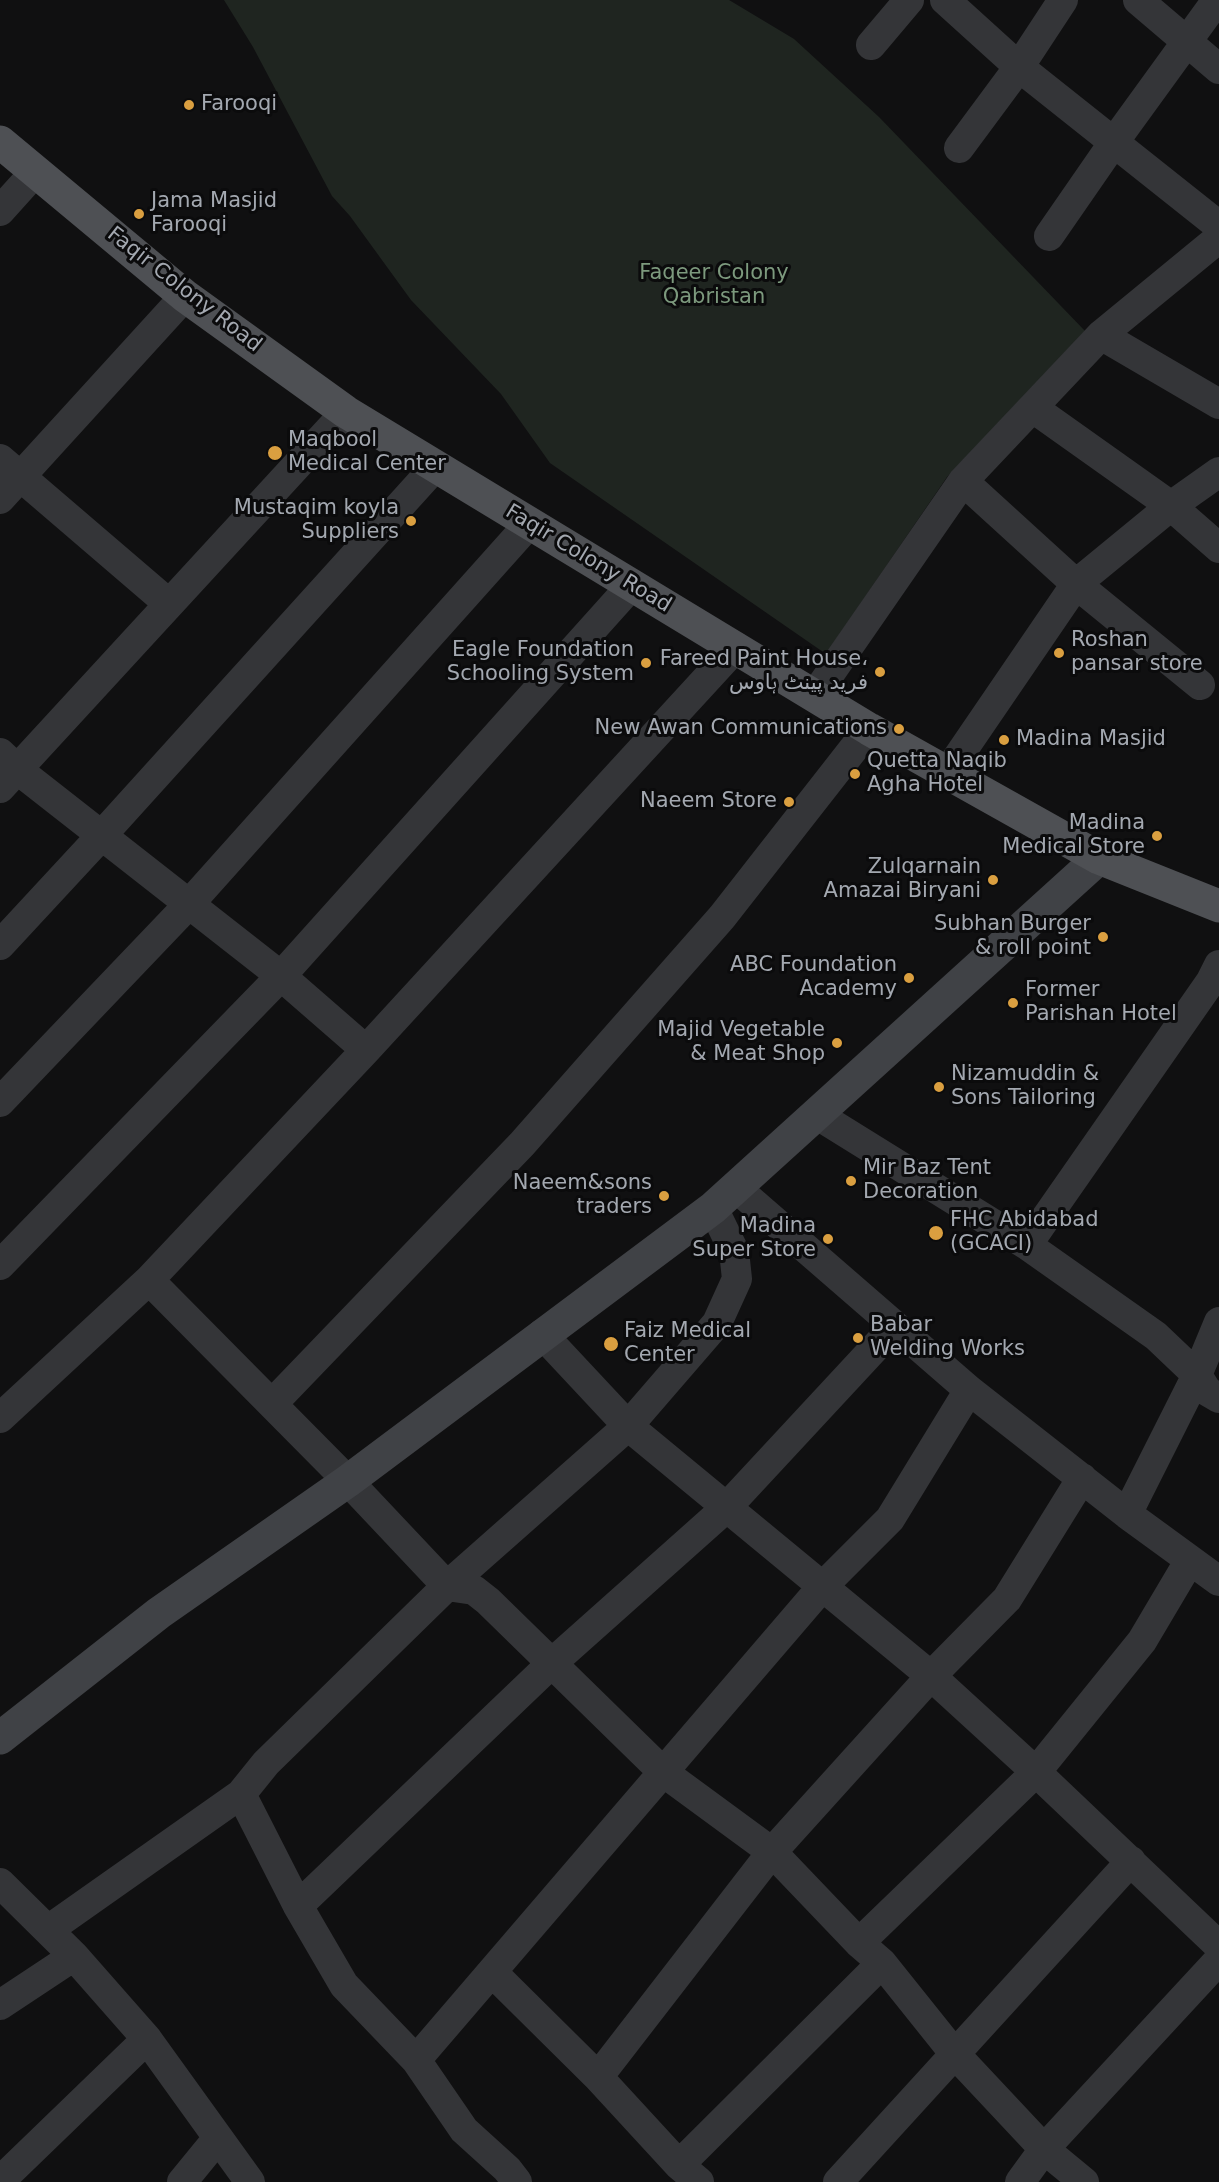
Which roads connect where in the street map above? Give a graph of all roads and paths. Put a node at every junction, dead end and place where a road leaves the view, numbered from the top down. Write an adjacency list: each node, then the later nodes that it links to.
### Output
1 (909, 0): 7 (street)
2 (945, 0): 8 (street)
3 (1063, 0): 8 (street)
4 (1138, 0): 6 (street)
5 (1217, 0): 6 (street)
6 (1187, 42): 9 (street); 11 (street)
7 (871, 45)
8 (1019, 67): 11 (street); 12 (street)
9 (1219, 69)
10 (0, 142): 13 (main road, Faqir Colony Road)
11 (1113, 142): 15 (street); 16 (street)
12 (959, 148)
13 (36, 171): 14 (street); 18 (main road, Faqir Colony Road)
14 (0, 211)
15 (1219, 226)
16 (1048, 236)
17 (1219, 238): 19 (street)
18 (185, 296): 22 (main road, Faqir Colony Road); 24 (street)
19 (1101, 335): 20 (street); 21 (street)
20 (1219, 404)
21 (1033, 408): 26 (street); 28 (street)
22 (346, 412): 23 (main road, Faqir Colony Road); 33 (street)
23 (435, 467): 29 (main road, Faqir Colony Road); 40 (street)
24 (10, 468): 27 (street); 33 (street)
25 (1219, 472): 28 (street)
26 (963, 481): 31 (street); 36 (street)
27 (0, 499)
28 (1171, 507): 30 (street); 31 (street)
29 (529, 524): 32 (main road, Faqir Colony Road); 42 (street)
30 (1219, 548)
31 (1076, 584): 35 (street); 39 (street)
32 (631, 586): 34 (main road, Faqir Colony Road); 46 (street)
33 (168, 603): 38 (street)
34 (736, 647): 36 (main road, Faqir Colony Road); 47 (street)
35 (1200, 685)
36 (814, 695): 37 (main road, Faqir Colony Road)
37 (869, 729): 39 (main road, Faqir Colony Road); 60 (street)
38 (6, 770): 40 (street)
39 (947, 773): 41 (main road, Faqir Colony Road)
40 (102, 835): 42 (street); 44 (street)
41 (1098, 858): 43 (main road, Faqir Colony Road); 49 (main road)
42 (190, 903): 46 (street); 48 (street)
43 (1219, 906)
44 (0, 945)
45 (1219, 965): 51 (street)
46 (281, 976): 47 (street); 52 (street)
47 (366, 1050): 53 (street)
48 (0, 1102)
49 (816, 1114): 50 (main road); 51 (street)
50 (724, 1198): 55 (street); 56 (main road); 62 (street)
51 (1027, 1245): 57 (street)
52 (0, 1265)
53 (149, 1280): 60 (street); 61 (street)
54 (1219, 1322): 57 (street)
55 (895, 1326): 58 (street); 65 (street)
56 (542, 1334): 62 (street); 64 (main road)
57 (1197, 1374): 59 (street); 66 (street)
58 (969, 1390): 63 (street); 70 (street)
59 (1219, 1398)
60 (272, 1404): 64 (street)
61 (0, 1418)
62 (628, 1426): 65 (street); 69 (street)
63 (1082, 1478): 66 (street); 72 (street)
64 (348, 1481): 69 (street); 73 (main road)
65 (726, 1508): 70 (street); 71 (street)
66 (1127, 1514): 67 (street)
67 (1190, 1560): 68 (street); 75 (street)
68 (1219, 1581)
69 (447, 1586): 71 (street); 76 (street)
70 (822, 1587): 72 (street); 74 (street)
71 (551, 1664): 74 (street); 80 (street)
72 (931, 1676): 75 (street); 77 (street)
73 (0, 1738)
74 (663, 1772): 77 (street); 87 (street)
75 (1036, 1772): 78 (street); 82 (street)
76 (241, 1794): 80 (street); 81 (street)
77 (772, 1852): 82 (street); 92 (street)
78 (1131, 1861): 83 (street); 90 (street)
79 (0, 1883): 81 (street)
80 (298, 1906): 91 (street)
81 (48, 1930): 84 (street)
82 (859, 1943): 86 (street)
83 (1219, 1946)
84 (74, 1956): 88 (street); 89 (street)
85 (1219, 1960): 94 (street)
86 (882, 1963): 90 (street); 95 (street)
87 (492, 1972): 91 (street); 92 (street)
88 (0, 2006)
89 (147, 2039): 93 (street); 96 (street)
90 (954, 2053): 94 (street); 100 (street)
91 (416, 2060): 99 (street)
92 (598, 2077): 95 (street)
93 (218, 2138): 97 (street); 98 (street)
94 (1044, 2149): 101 (street); 102 (street)
95 (689, 2174)
96 (0, 2181)
97 (182, 2182)
98 (250, 2182)
99 (517, 2182)
100 (838, 2182)
101 (1020, 2182)
102 (1084, 2182)

